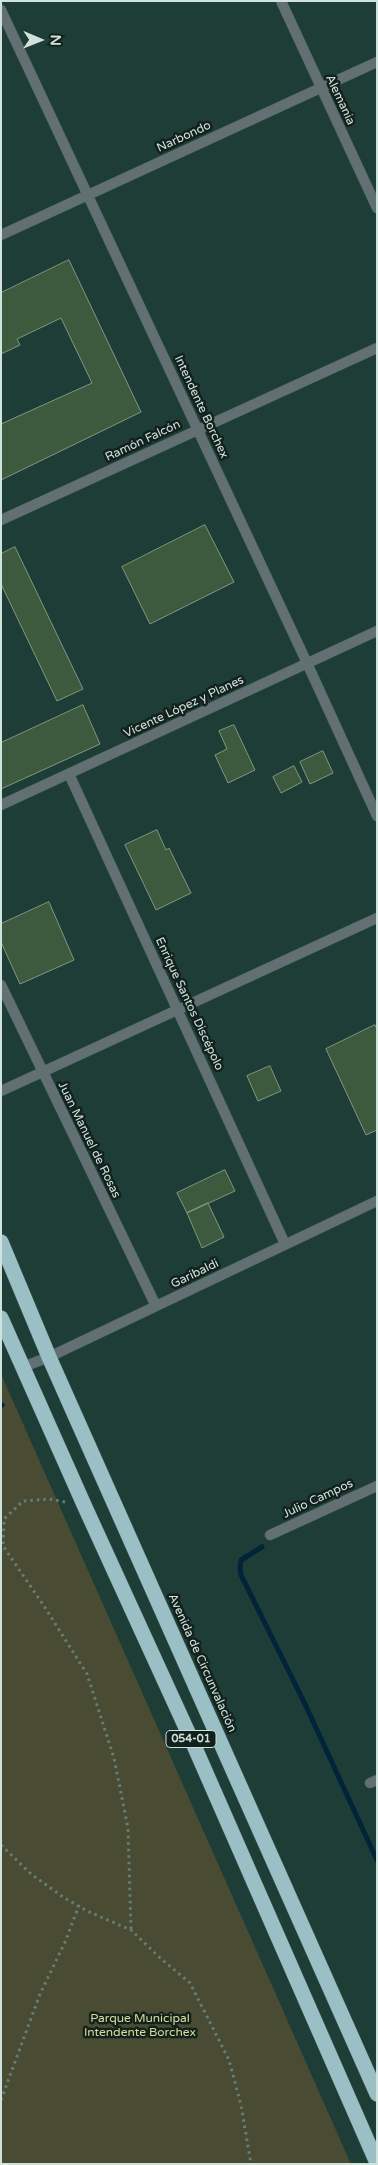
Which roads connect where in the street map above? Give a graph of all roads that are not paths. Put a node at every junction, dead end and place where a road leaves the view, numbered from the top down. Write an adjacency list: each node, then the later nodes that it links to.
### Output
1 (281, 1): 4 (street, Alemania)
2 (1, 10): 5 (street, Intendente Borchex)
3 (377, 62): 4 (street, Narbondo)
4 (321, 88): 5 (street, Narbondo); 6 (street, Alemania)
5 (88, 195): 7 (street, Narbondo); 9 (street, Intendente Borchex)
6 (377, 208)
7 (1, 235)
8 (377, 348): 9 (street, Ramón Falcón)
9 (198, 430): 10 (street, Ramón Falcón); 12 (street, Intendente Borchex)
10 (1, 520)
11 (377, 631): 12 (street, Vicente López y Planes)
12 (307, 663): 13 (street, Vicente López y Planes); 15 (street, Intendente Borchex)
13 (70, 774): 14 (street, Vicente López y Planes); 18 (street, Enrique Santos Discépolo)
14 (1, 805)
15 (377, 816)
16 (377, 918): 18 (street)
17 (1, 985): 19 (street, Juan Manuel de Rosas)
18 (177, 1009): 19 (street); 23 (street, Enrique Santos Discépolo)
19 (42, 1072): 20 (street); 24 (street, Juan Manuel de Rosas)
20 (1, 1091)
21 (377, 1201): 23 (street, Garibaldi)
22 (1, 1242): 26 (highway, Avenida de Circunvalación / 054-01)
23 (285, 1244): 24 (street, Garibaldi)
24 (156, 1306): 26 (street, Garibaldi)
25 (1, 1318): 27 (highway, 054-01)
26 (49, 1357): 27 (street, Garibaldi); 30 (highway, Avenida de Circunvalación / 054-01)
27 (23, 1367): 31 (highway, 054-01)
28 (377, 1486): 29 (street, Julio Campos)
29 (270, 1535)
30 (377, 2094)
31 (377, 2163)

